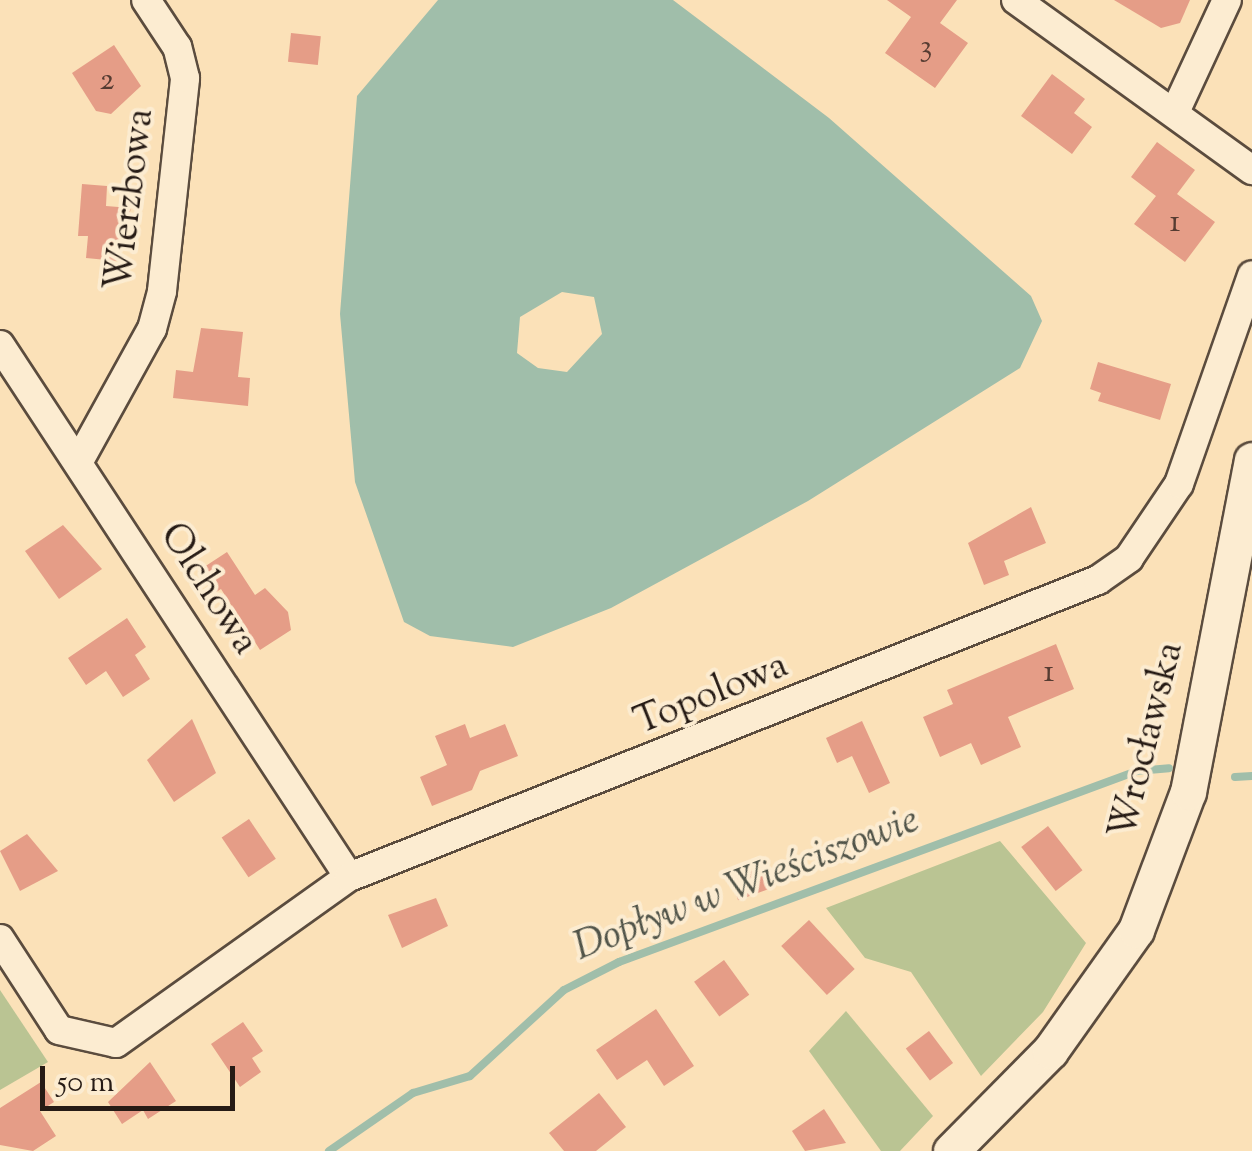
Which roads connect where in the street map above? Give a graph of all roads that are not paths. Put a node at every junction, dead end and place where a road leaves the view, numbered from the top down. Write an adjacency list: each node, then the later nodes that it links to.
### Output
1 (146, 0): 8 (street, Wierzbowa)
2 (1016, 0): 4 (street)
3 (1227, 0): 4 (street)
4 (1174, 112): 5 (street)
5 (1252, 170)
6 (1252, 275): 10 (street, Topolowa)
7 (0, 345): 8 (street, Olchowa)
8 (79, 460): 10 (street, Olchowa)
9 (1252, 460): 12 (street, Wrocławska)
10 (349, 877): 11 (street, Topolowa)
11 (0, 938)
12 (951, 1151)

